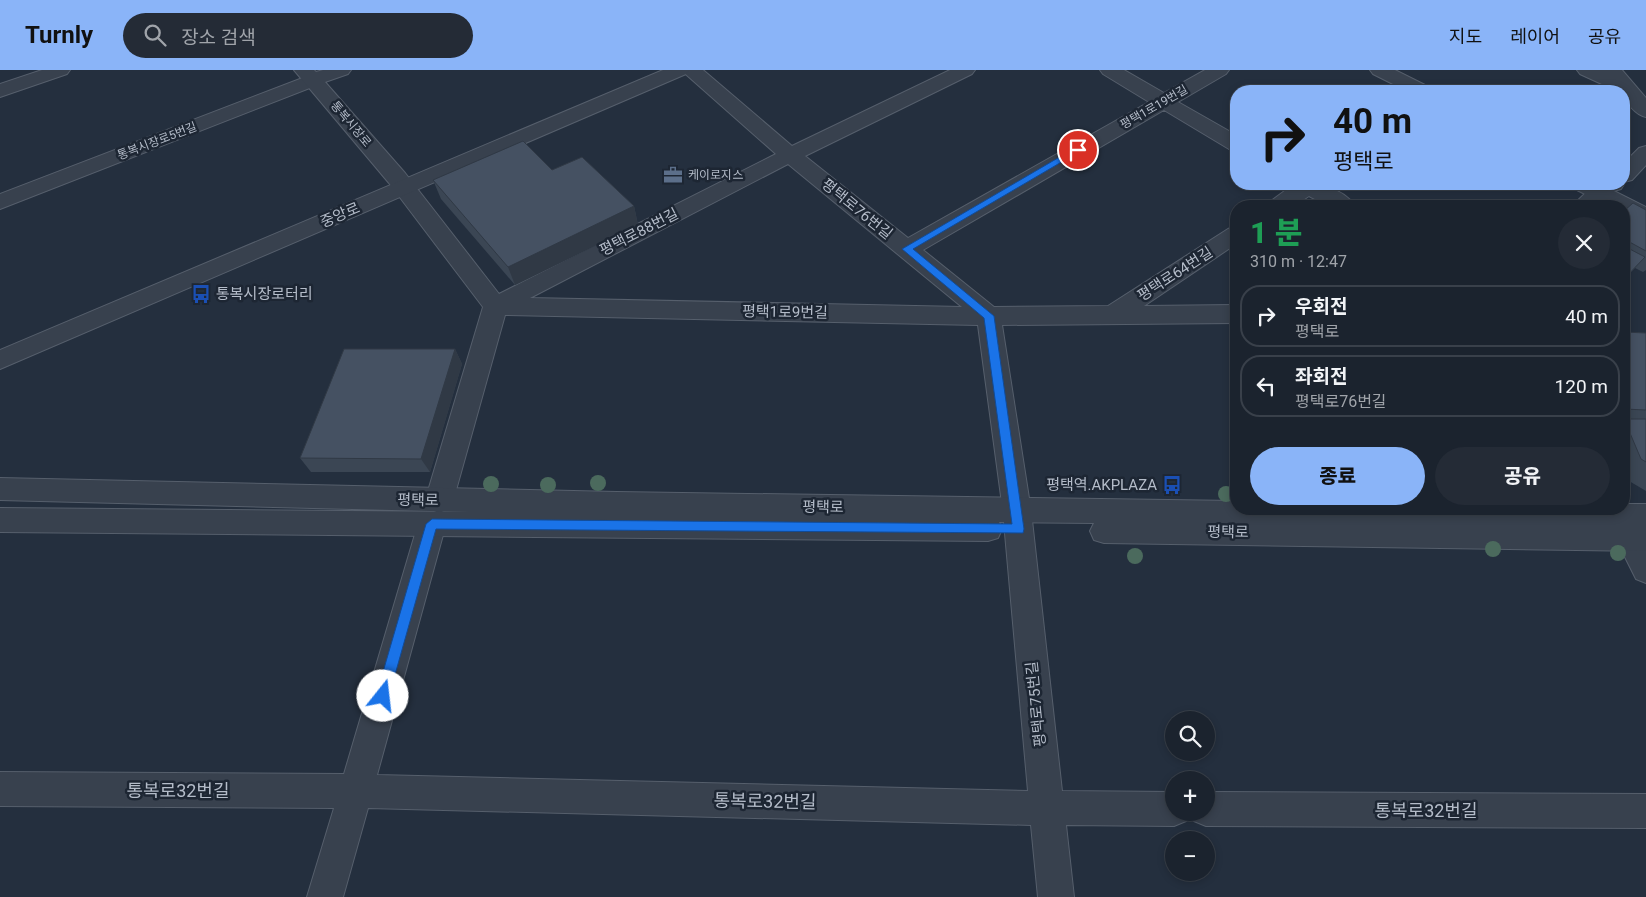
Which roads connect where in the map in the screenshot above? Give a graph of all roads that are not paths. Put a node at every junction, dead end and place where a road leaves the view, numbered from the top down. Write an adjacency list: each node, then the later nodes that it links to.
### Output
1 (60, 70): 18 (street)
2 (341, 70): 13 (street, 통복시장로5번길)
3 (652, 70): 26 (street, 중앙로)
4 (680, 70): 26 (street, 중앙로)
5 (691, 70): 24 (street, 평택로76번길)
6 (965, 70): 24 (street, 평택로88번길)
7 (1110, 70): 20 (street)
8 (1219, 70): 20 (street, 평택1로19번길)
9 (1362, 70): 14 (street)
10 (1380, 70): 15 (street)
11 (1587, 70): 16 (street)
12 (1612, 70): 17 (street)
13 (309, 75): 26 (street, 통복시장로); 34 (street, 통복시장로5번길)
14 (1391, 85)
15 (1410, 85)
16 (1619, 85)
17 (1624, 85)
18 (0, 91)
19 (1630, 92): 21 (street)
20 (1164, 101): 22 (street); 39 (street, 평택1로19번길)
21 (1646, 111)
22 (1230, 140)
23 (1646, 153): 25 (street)
24 (790, 154): 39 (street, 평택로76번길); 40 (street, 평택로88번길)
25 (1630, 165)
26 (400, 183): 40 (street); 44 (street, 중앙로); 45 (street, 중앙로)
27 (1300, 190): 31 (street)
28 (1316, 190): 32 (street)
29 (1606, 190): 33 (street)
30 (1608, 190): 36 (street)
31 (1287, 200)
32 (1333, 200)
33 (1621, 200)
34 (0, 202)
35 (1630, 206): 37 (street)
36 (1646, 206)
37 (1646, 216)
38 (1230, 238): 41 (street, 평택로64번길)
39 (906, 249): 43 (street, 평택로76번길)
40 (496, 306): 43 (street, 평택1로9번길); 47 (street)
41 (1114, 314): 42 (street, 평택1로9번길); 43 (street, 평택1로9번길)
42 (1230, 314)
43 (989, 316): 49 (street)
44 (0, 345)
45 (0, 360)
46 (0, 489): 47 (street, 평택로)
47 (435, 513): 48 (street, 평택로); 49 (street, 평택로); 53 (street)
48 (0, 520)
49 (1018, 520): 50 (street, 평택로); 54 (street, 평택로75번길)
50 (1631, 524): 51 (street)
51 (1646, 570)
52 (0, 789): 53 (street, 통복로32번길)
53 (356, 791): 54 (street, 통복로32번길); 58 (street)
54 (1047, 808): 55 (street, 통복로32번길); 59 (street, 평택로75번길)
55 (1165, 809)
56 (1215, 809): 57 (street, 통복로32번길)
57 (1646, 811)
58 (325, 897)
59 (1056, 897)

